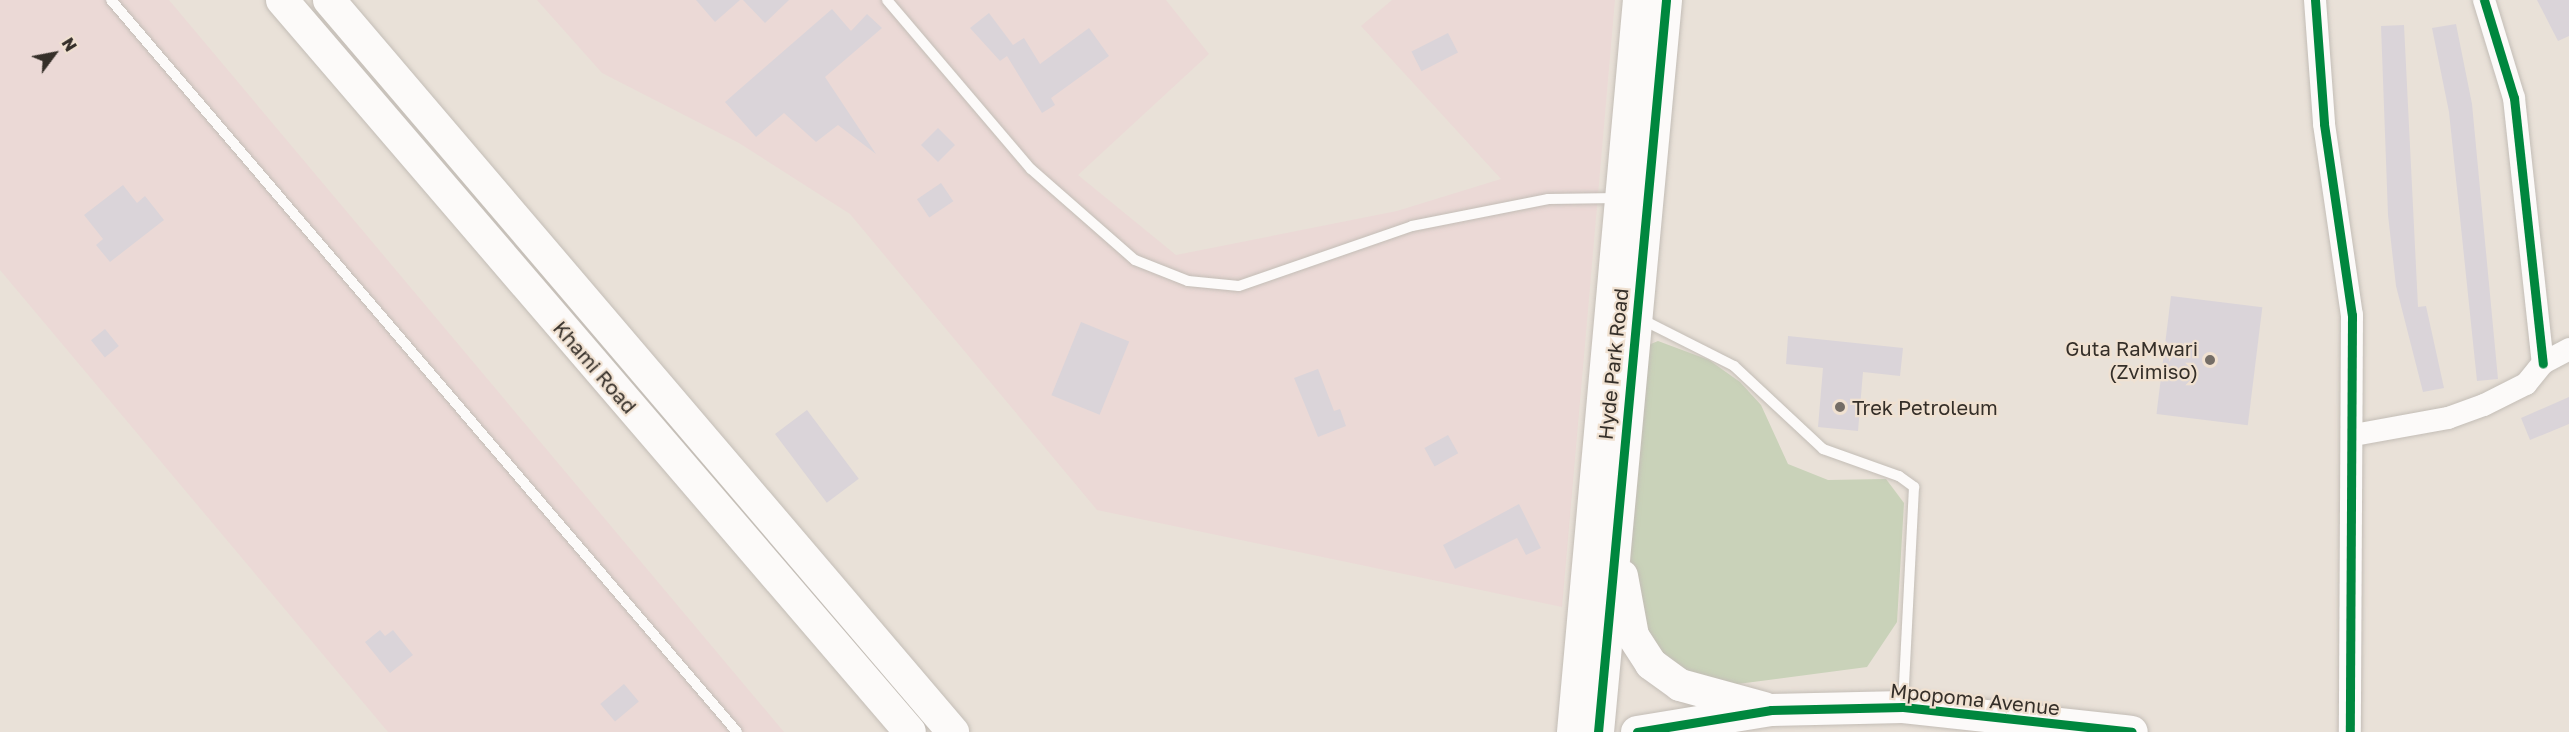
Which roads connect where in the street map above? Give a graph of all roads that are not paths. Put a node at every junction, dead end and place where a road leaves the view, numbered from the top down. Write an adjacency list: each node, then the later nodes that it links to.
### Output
1 (111, 0): 18 (lane)
2 (282, 0): 17 (street, Khami Road)
3 (329, 0): 19 (street, Khami Road)
4 (887, 0): 9 (lane)
5 (1639, 0): 9 (street, Hyde Park Road)
6 (1666, 0): 9 (street, Hyde Park Road)
7 (2315, 0): 13 (street)
8 (2484, 0): 12 (street)
9 (1632, 201): 10 (street, Hyde Park Road); 20 (street, Hyde Park Road)
10 (1636, 317): 14 (street, Hyde Park Road); 15 (lane)
11 (2569, 349): 12 (street)
12 (2543, 363): 13 (street)
13 (2354, 435): 25 (street)
14 (1614, 531): 16 (street); 21 (street, Hyde Park Road)
15 (1903, 707): 16 (street, Mpopoma Avenue); 24 (street, Mpopoma Avenue)
16 (1771, 710): 22 (street, Mpopoma Avenue); 23 (street)
17 (902, 729)
18 (737, 732)
19 (953, 732)
20 (1573, 732)
21 (1599, 732)
22 (1637, 732)
23 (1724, 732)
24 (2132, 732)
25 (2350, 732)

